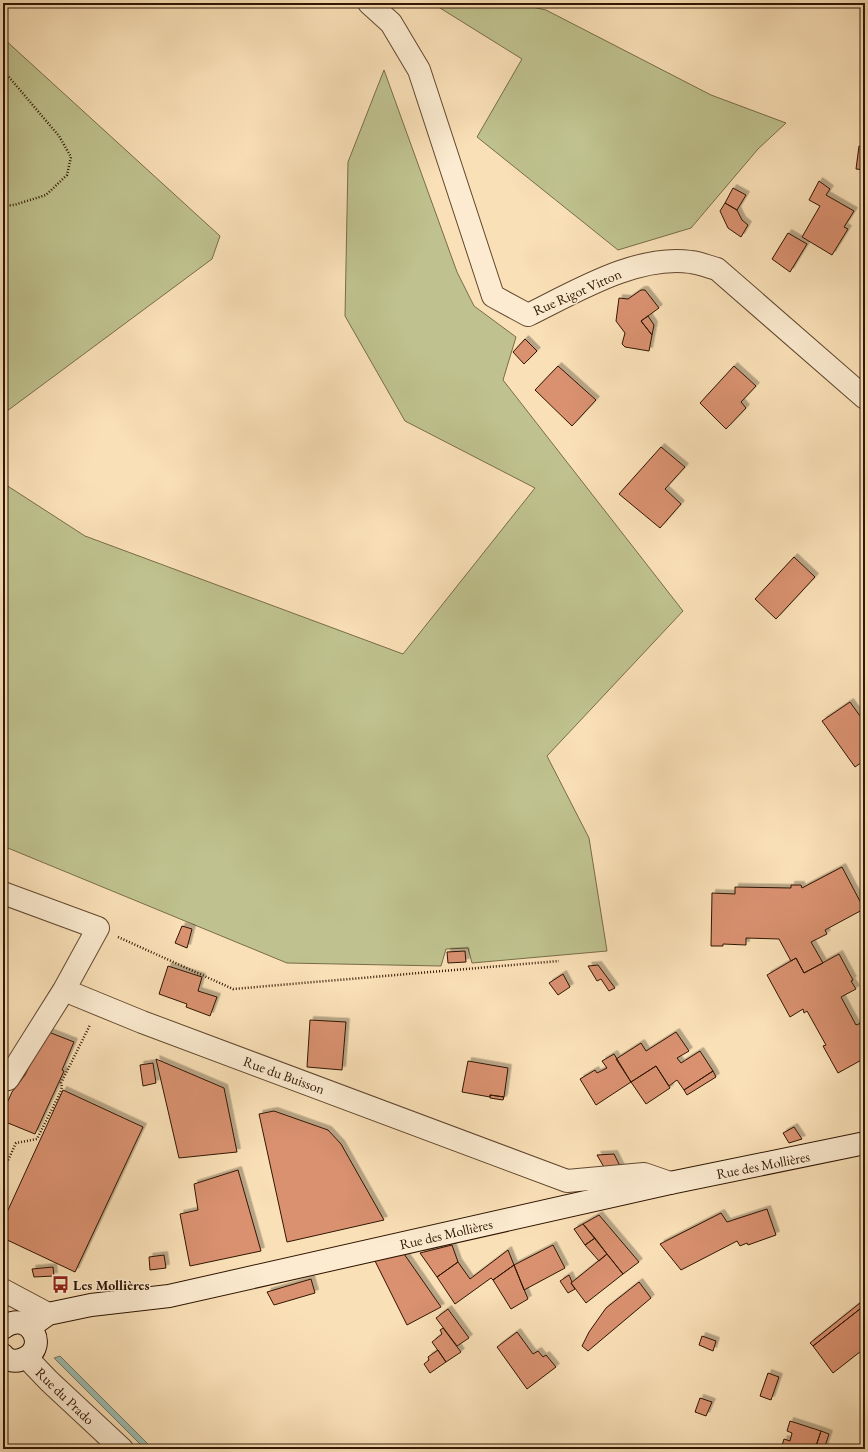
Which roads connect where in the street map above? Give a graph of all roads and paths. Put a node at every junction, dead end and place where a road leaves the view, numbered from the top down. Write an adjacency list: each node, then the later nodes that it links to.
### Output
1 (369, 3): 4 (street, Rue Rigot Vitton)
2 (3, 70): 3 (path)
3 (3, 206)
4 (863, 392)
5 (3, 893): 6 (street)
6 (98, 928): 7 (path); 8 (street)
7 (559, 961)
8 (64, 990): 9 (street, Rue du Buisson); 10 (street)
9 (100, 1005): 12 (path); 13 (street, Rue du Buisson)
10 (3, 1077)
11 (864, 1143): 13 (street, Rue des Mollières)
12 (3, 1171)
13 (670, 1184): 15 (street, Rue des Mollières)
14 (3, 1290): 15 (street)
15 (48, 1314): 16 (street, Rue des Mollières)
16 (30, 1327): 17 (street); 19 (street)
17 (3, 1328)
18 (3, 1355): 19 (street)
19 (27, 1358): 20 (street, Rue du Prado)
20 (122, 1449)

